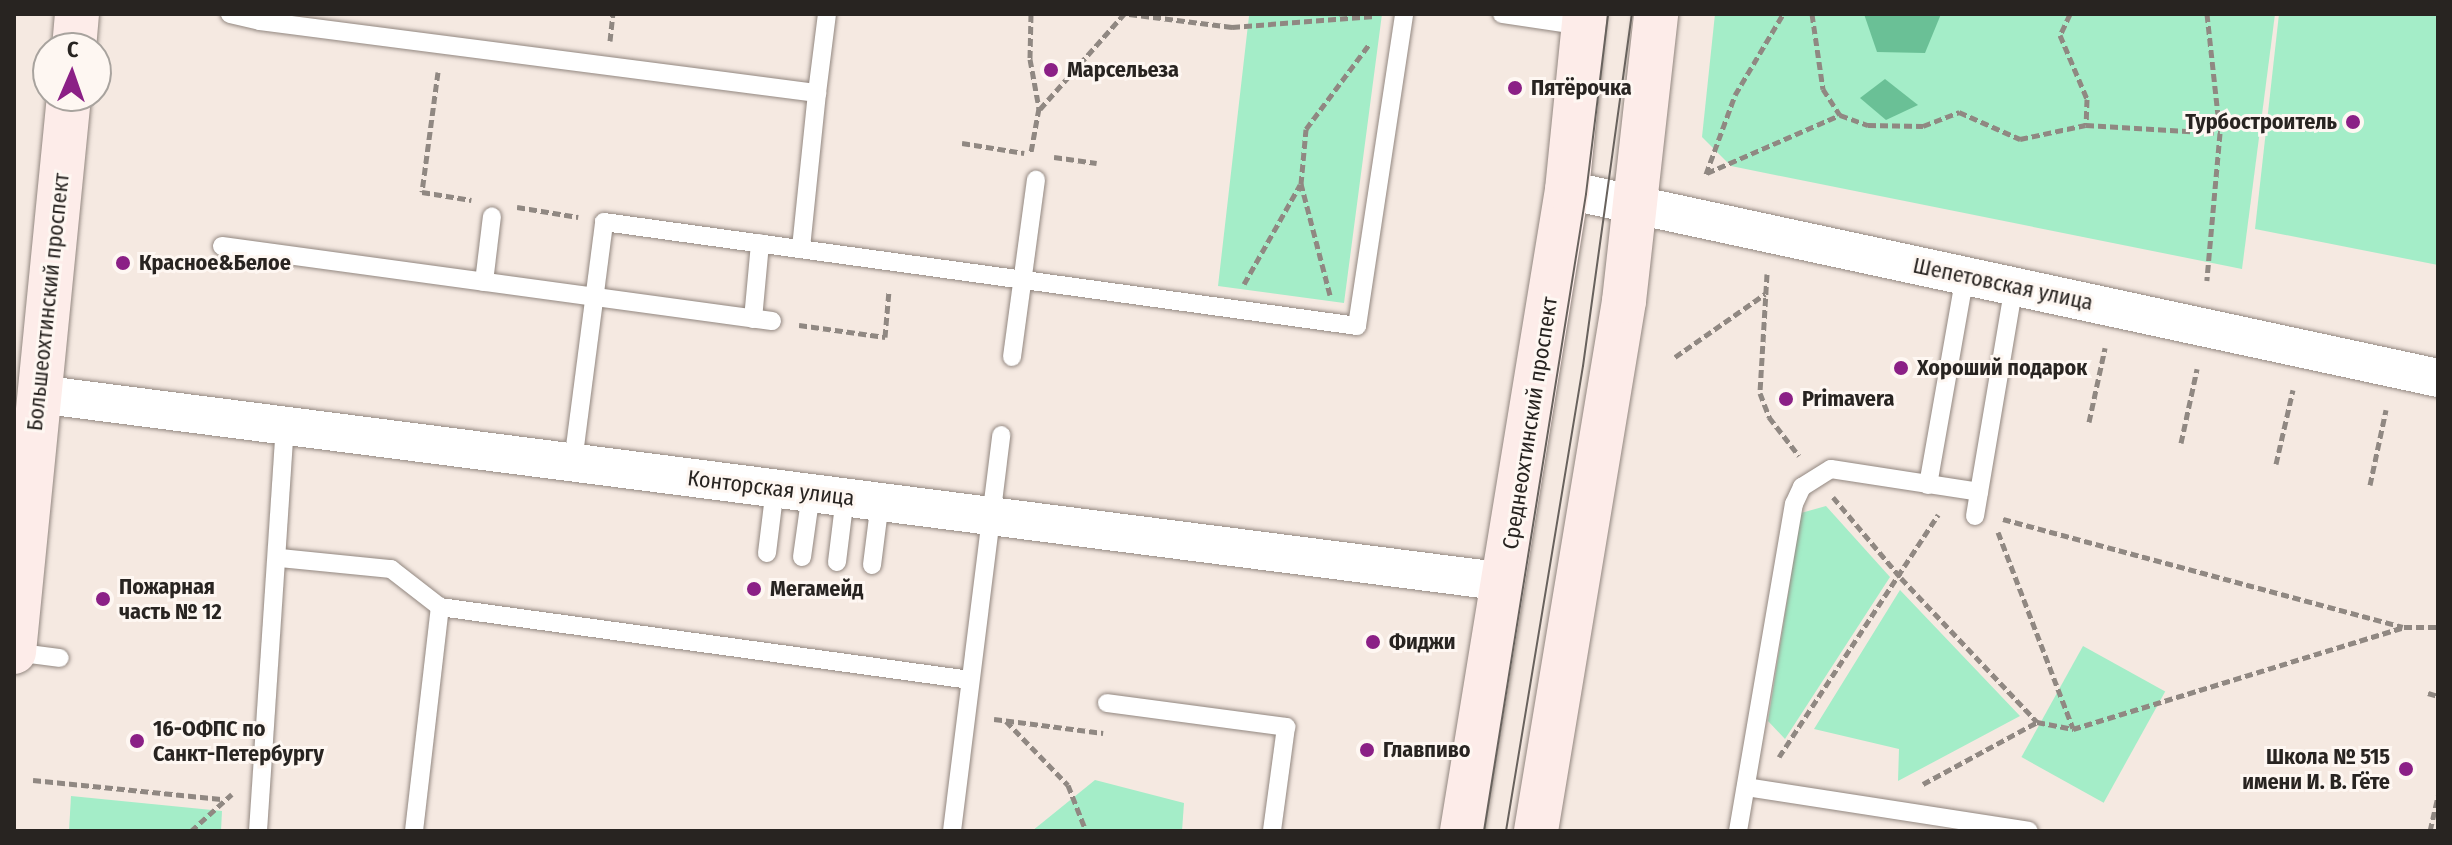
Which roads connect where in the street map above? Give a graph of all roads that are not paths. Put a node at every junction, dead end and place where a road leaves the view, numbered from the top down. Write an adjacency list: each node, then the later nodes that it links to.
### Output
1 (230, 14): 6 (lane)
2 (827, 14): 8 (lane)
3 (1404, 14): 18 (lane)
4 (1502, 14): 7 (lane)
5 (1656, 14): 12 (main road)
6 (260, 17): 8 (lane)
7 (1584, 20): 11 (main road, Среднеохтинский проспект)
8 (817, 93): 16 (lane)
9 (67, 112): 26 (main road, Большеохтинский проспект)
10 (1036, 180): 18 (lane)
11 (1567, 190): 12 (street, Шепетовская улица); 40 (main road, Среднеохтинский проспект)
12 (1635, 204): 17 (street, Шепетовская улица); 52 (main road)
13 (487, 208): 19 (lane)
14 (760, 243): 16 (lane); 21 (lane); 22 (lane)
15 (222, 246): 19 (lane)
16 (801, 249): 18 (lane)
17 (1965, 276): 20 (street, Шепетовская улица); 30 (lane)
18 (1022, 280): 24 (lane)
19 (484, 282): 21 (lane)
20 (2014, 286): 25 (street, Шепетовская улица); 31 (lane)
21 (595, 297): 22 (lane); 29 (lane)
22 (753, 319): 23 (lane)
23 (772, 321)
24 (1012, 357)
25 (2438, 378)
26 (26, 392): 27 (street, Конторская улица); 42 (main road, Большеохтинский проспект)
27 (285, 425): 29 (street, Конторская улица); 37 (lane)
28 (1001, 435): 33 (lane)
29 (573, 462): 32 (street, Конторская улица)
30 (1928, 485): 31 (lane); 46 (lane)
31 (1979, 492): 34 (lane)
32 (828, 495): 33 (street, Конторская улица); 35 (lane); 36 (lane); 38 (lane); 39 (lane)
33 (990, 516): 40 (street, Конторская улица); 44 (lane)
34 (1975, 516)
35 (767, 553)
36 (802, 557)
37 (280, 558): 41 (lane); 47 (lane)
38 (837, 562)
39 (872, 565)
40 (1505, 582): 51 (main road, Среднеохтинский проспект)
41 (440, 607): 44 (lane); 48 (lane)
42 (14, 652): 43 (lane)
43 (60, 658)
44 (970, 680): 49 (lane)
45 (1107, 703): 50 (lane)
46 (1746, 787): 53 (lane); 54 (lane)
47 (258, 831)
48 (414, 831)
49 (952, 831)
50 (1272, 831)
51 (1462, 831)
52 (1536, 831)
53 (1738, 831)
54 (2029, 831)

